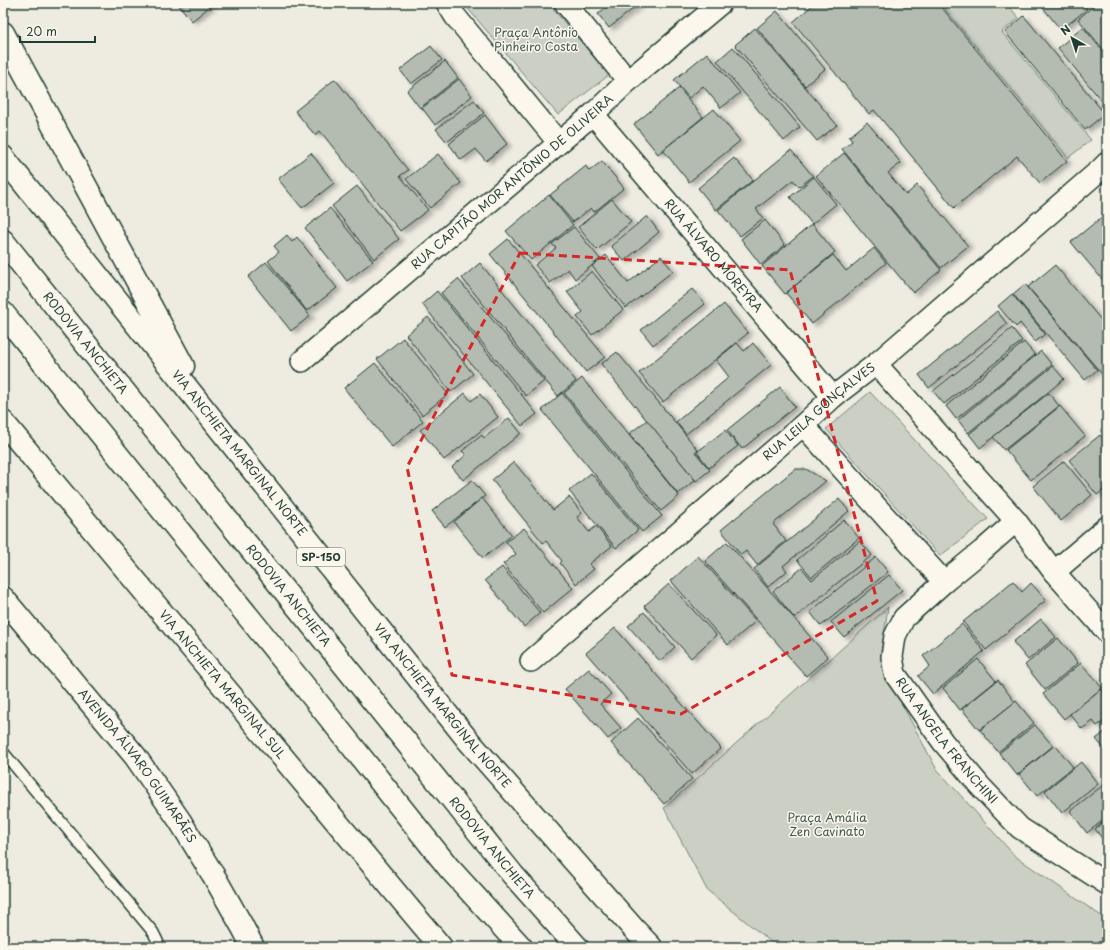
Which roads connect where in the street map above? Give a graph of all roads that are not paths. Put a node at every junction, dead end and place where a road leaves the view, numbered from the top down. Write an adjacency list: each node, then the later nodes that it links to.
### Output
1 (447, 3): 7 (street)
2 (565, 3): 5 (street)
3 (721, 3): 5 (street, RUA CAPITÃO MOR ANTÔNIO DE OLIVEIRA)
4 (3, 33): 15 (main road)
5 (628, 81): 6 (street, RUA CAPITÃO MOR ANTÔNIO DE OLIVEIRA)
6 (593, 114): 7 (street, RUA CAPITÃO MOR ANTÔNIO DE OLIVEIRA); 14 (street, RUA ÁLVARO MOREYRA)
7 (558, 142): 12 (street, RUA CAPITÃO MOR ANTÔNIO DE OLIVEIRA)
8 (3, 157): 15 (main road, VIA ANCHIETA MARGINAL NORTE / SP-150)
9 (1107, 163): 13 (street, RUA LEILA GONÇALVES)
10 (3, 241): 31 (main road, RODOVIA ANCHIETA)
11 (3, 313): 30 (main road)
12 (302, 361)
13 (876, 364): 14 (street, RUA LEILA GONÇALVES); 18 (street)
14 (833, 397): 17 (street, RUA LEILA GONÇALVES)
15 (211, 417): 32 (main road, VIA ANCHIETA MARGINAL NORTE / SP-150)
16 (3, 422): 29 (main road, VIA ANCHIETA MARGINAL SUL)
17 (803, 425): 21 (street); 24 (street, RUA LEILA GONÇALVES)
18 (1016, 521): 20 (street); 21 (street, RUA ANGELA FRANCHINI)
19 (1107, 527): 20 (street)
20 (1054, 572): 23 (street)
21 (944, 582): 26 (street, RUA ANGELA FRANCHINI)
22 (3, 598): 28 (main road, AVENIDA ÁLVARO GUIMARÃES)
23 (1107, 632)
24 (531, 661)
25 (3, 752): 27 (lane)
26 (1107, 884)
27 (158, 947)
28 (253, 947)
29 (441, 947)
30 (521, 947)
31 (577, 947)
32 (651, 947)

